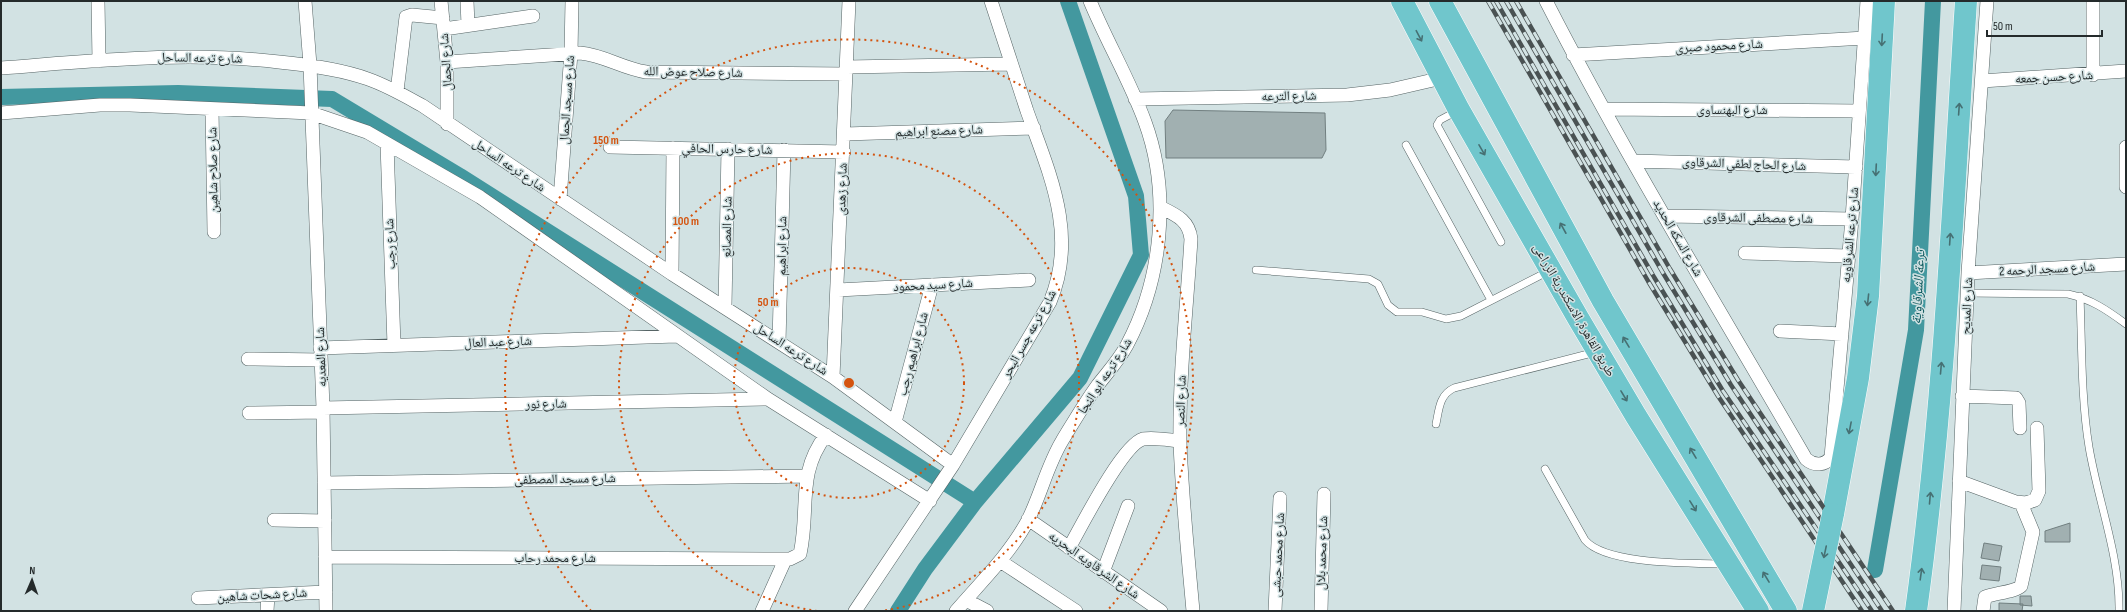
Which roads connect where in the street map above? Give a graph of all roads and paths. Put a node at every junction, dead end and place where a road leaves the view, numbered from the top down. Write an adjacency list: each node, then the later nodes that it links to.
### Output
1 (98, 1): 23 (street)
2 (305, 1): 27 (street, شارع المعديه)
3 (441, 1): 18 (street, شارع الجمال)
4 (467, 1): 19 (street)
5 (572, 1): 21 (street, شارع مسجد الجمال)
6 (849, 1): 28 (street, شارع زهدى)
7 (991, 1): 25 (street, شارع ترعه جسر البحر)
8 (1090, 1): 34 (street, شارع ترعه ابو النجا)
9 (1402, 1): 31 (highway, طريق القاهرة, الاسكندرية الزراعى, one-way to 31)
10 (1440, 1): 131 (highway, one-way to 10)
11 (1546, 1): 22 (street, شارع السكه الحديد)
12 (1867, 1): 20 (street, شارع ترعه الشرقاويه)
13 (1884, 1): 132 (highway, one-way to 132, bridge)
14 (1966, 1): 133 (highway, one-way to 14)
15 (1987, 1): 32 (street, شارع المديح)
16 (2094, 1): 30 (street)
17 (533, 16): 19 (street)
18 (443, 23): 19 (street); 24 (street, شارع الجمال); 33 (street)
19 (468, 25)
20 (1865, 38): 22 (street, شارع محمود صبرى); 39 (street, شارع ترعه الشرقاويه)
21 (571, 53): 24 (street, شارع صلاح عوض الله); 28 (street, شارع صلاح عوض الله); 55 (street, شارع مسجد الجمال)
22 (1573, 55): 37 (street, شارع السكه الحديد)
23 (99, 61): 26 (street, شارع ترعه الساحل); 27 (street, شارع ترعه الساحل)
24 (447, 62): 41 (street, شارع الجمال)
25 (1011, 64): 28 (street, شارع صلاح عوض الله); 42 (street, شارع ترعه جسر البحر)
26 (1, 68)
27 (310, 68): 33 (street, شارع ترعه الساحل); 35 (street, شارع المعديه)
28 (847, 71): 43 (street, شارع زهدى)
29 (2126, 72): 30 (street, شارع حسن جمعه)
30 (2093, 75): 32 (street, شارع حسن جمعه)
31 (1442, 78): 34 (street, شارع الترعه); 38 (highway, طريق القاهرة, الاسكندرية الزراعى)
32 (1982, 81): 66 (street, شارع المديح)
33 (397, 91): 41 (street, شارع ترعه الساحل)
34 (1135, 99): 56 (street, شارع ترعه ابو النجا)
35 (310, 108): 36 (street); 44 (street); 82 (street, شارع المعديه)
36 (212, 109): 40 (street); 59 (street, شارع صلاح شاهين)
37 (1605, 109): 39 (street, شارع البهنساوى); 52 (street, شارع السكه الحديد)
38 (1459, 110): 60 (lane); 65 (highway, طريق القاهرة, الاسكندرية الزراعى, one-way to 65)
39 (1860, 111): 53 (street, شارع ترعه الشرقاويه)
40 (1, 112)
41 (447, 124): 55 (street, شارع ترعه الساحل)
42 (1034, 128): 43 (street, شارع مصنع ابراهيم); 96 (street, شارع ترعه جسر البحر)
43 (845, 134): 51 (street, شارع زهدى)
44 (387, 144): 78 (street); 80 (street, شارع رجب)
45 (1406, 145): 73 (lane)
46 (2126, 147): 54 (street)
47 (610, 148): 48 (street, شارع حارس الحافي)
48 (673, 148): 49 (street, شارع حارس الحافي); 67 (street)
49 (728, 149): 50 (street, شارع حارس الحافي); 74 (street, شارع المصانع)
50 (784, 150): 51 (street, شارع حارس الحافي); 79 (street, شارع ابراهيم)
51 (844, 152): 70 (street, شارع زهدى)
52 (1633, 161): 53 (street, شارع الحاج لطفي الشرقاوى); 57 (street, شارع السكه الحديد)
53 (1856, 167): 58 (street, شارع ترعه الشرقاويه)
54 (2126, 188)
55 (560, 199): 67 (street, شارع ترعه الساحل)
56 (1160, 207): 94 (street, شارع النصر); 107 (street, شارع ترعه ابو النجا)
57 (1665, 216): 58 (street, شارع مصطفى الشرقاوى); 95 (street, شارع السكه الحديد)
58 (1852, 219): 62 (street, شارع ترعه الشرقاويه)
59 (214, 232)
60 (1501, 242)
61 (1745, 253): 62 (street)
62 (1848, 256): 77 (street, شارع ترعه الشرقاويه)
63 (2126, 264): 66 (street, شارع مسجد الرحمه 2)
64 (1256, 270): 73 (lane)
65 (1551, 270): 73 (lane); 81 (highway, طريق القاهرة, الاسكندرية الزراعى)
66 (1968, 273): 71 (street, شارع المديح)
67 (672, 274): 74 (street, شارع ترعه الساحل)
68 (1029, 280): 69 (street, شارع سيد محمود)
69 (932, 285): 70 (street, شارع سيد محمود); 89 (street, شارع ابراهيم رجب)
70 (838, 290): 84 (street, شارع زهدى)
71 (1967, 294): 72 (lane); 85 (street, شارع المديح)
72 (2080, 296): 75 (lane); 136 (lane)
73 (1491, 300)
74 (725, 306): 79 (street, شارع ترعه الساحل)
75 (2126, 324)
76 (1780, 331): 77 (street)
77 (1842, 334): 95 (street, شارع ترعه الشرقاويه)
78 (676, 336): 80 (street, شارع عبد العال); 86 (street)
79 (779, 342): 84 (street, شارع ترعه الساحل)
80 (394, 345): 82 (street, شارع عبد العال)
81 (1598, 351): 90 (lane); 113 (highway, طريق القاهرة, الاسكندرية الزراعى, one-way to 113)
82 (321, 354): 83 (street, شارع عبد العال); 87 (street, شارع المعديه)
83 (248, 359)
84 (833, 377): 89 (street, شارع ترعه الساحل)
85 (1962, 396): 91 (street); 99 (street, شارع المديح)
86 (768, 399): 87 (street, شارع نور); 93 (street)
87 (323, 410): 88 (street, شارع نور); 100 (street, شارع المعديه)
88 (249, 413)
89 (895, 422): 96 (street, شارع ترعه الساحل)
90 (1436, 424)
91 (2020, 428)
92 (2037, 428): 104 (street)
93 (826, 435): 98 (street); 103 (street)
94 (1180, 441): 109 (street); 127 (street, شارع النصر)
95 (1822, 464)
96 (953, 465): 103 (street, شارع ترعه جسر البحر)
97 (1545, 469): 113 (lane)
98 (806, 476): 100 (street, شارع مسجد المصطفى); 111 (street)
99 (1959, 481): 104 (street); 134 (street, شارع المديح)
100 (324, 483): 108 (street, شارع المعديه)
101 (1324, 494): 129 (street, شارع محمد بلال)
102 (1280, 498): 128 (street, شارع محمد حبشى)
103 (930, 501): 122 (street, شارع ترعه جسر البحر)
104 (2021, 504): 135 (street)
105 (1128, 506): 114 (street)
106 (274, 520): 108 (street)
107 (1028, 520): 109 (street, شارع الشرقاويه البحريه); 112 (street, شارع ترعه ابو النجا)
108 (325, 521): 110 (street, شارع المعديه)
109 (1069, 548): 114 (street, شارع الشرقاويه البحريه)
110 (325, 557): 111 (street, شارع محمد رحاب); 115 (street, شارع المعديه)
111 (784, 560): 121 (street)
112 (1000, 561): 118 (street, شارع ترعه ابو النجا); 125 (street)
113 (1729, 564): 130 (highway, طريق القاهرة, الاسكندرية الزراعى)
114 (1103, 572): 126 (street, شارع الشرقاويه البحريه)
115 (326, 592): 116 (street, شارع شحات شاهين); 120 (street, شارع المعديه)
116 (268, 595): 117 (street, شارع شحات شاهين); 119 (street)
117 (198, 598)
118 (966, 600): 123 (street, شارع ترعه ابو النجا); 124 (street)
119 (268, 611)
120 (326, 611)
121 (762, 611)
122 (855, 611)
123 (956, 611)
124 (987, 611)
125 (1076, 611)
126 (1160, 611)
127 (1193, 611)
128 (1275, 611)
129 (1321, 611)
130 (1758, 611)
131 (1786, 611)
132 (1813, 611)
133 (1916, 611)
134 (1954, 611)
135 (1983, 611)
136 (2119, 611)

